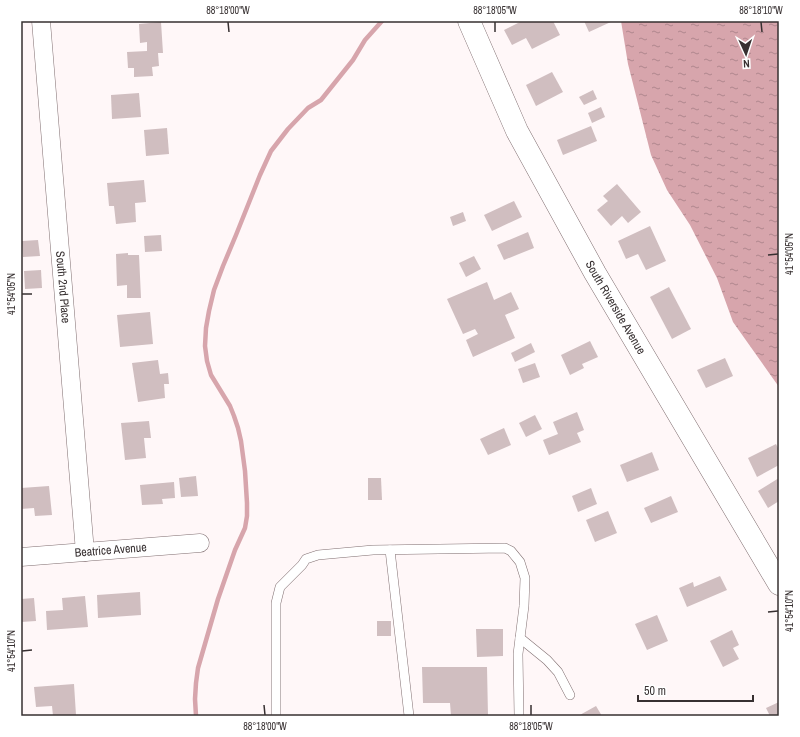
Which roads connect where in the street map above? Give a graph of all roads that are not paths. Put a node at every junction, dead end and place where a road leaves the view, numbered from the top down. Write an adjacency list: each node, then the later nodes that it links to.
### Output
1 (41, 21): 5 (street, South 2nd Place)
2 (469, 21): 7 (main road, South Riverside Avenue)
3 (200, 543): 5 (street, Beatrice Avenue)
4 (390, 550): 8 (lane); 10 (lane); 11 (lane)
5 (85, 552): 6 (street, Beatrice Avenue)
6 (21, 557)
7 (779, 584)
8 (520, 638): 9 (lane); 12 (lane)
9 (570, 695)
10 (276, 716)
11 (409, 716)
12 (519, 716)

